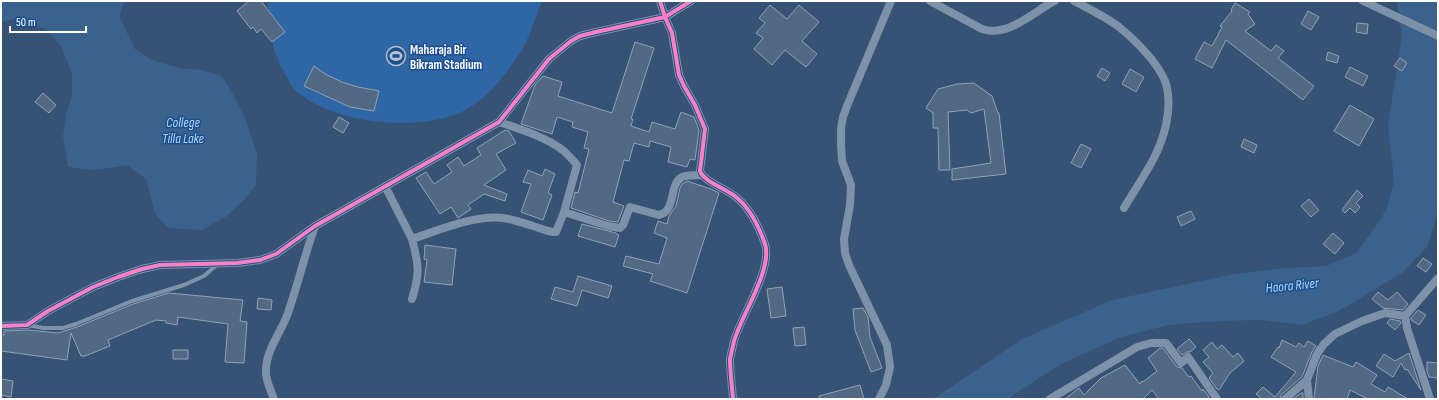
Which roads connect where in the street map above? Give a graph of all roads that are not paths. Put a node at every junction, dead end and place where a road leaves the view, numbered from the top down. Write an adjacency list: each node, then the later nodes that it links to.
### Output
1 (660, 1): 8 (street)
2 (691, 1): 8 (street)
3 (891, 1): 26 (street)
4 (930, 1): 5 (street)
5 (1056, 1)
6 (1074, 1): 13 (street)
7 (1363, 1): 9 (street)
8 (665, 17): 10 (street); 11 (street)
9 (1438, 36)
10 (499, 122): 12 (street); 14 (street)
11 (701, 175): 14 (street); 25 (street)
12 (385, 186): 15 (street); 16 (street)
13 (1124, 208)
14 (564, 212): 16 (street)
15 (315, 226): 17 (street); 24 (street)
16 (412, 239): 19 (street)
17 (220, 263): 21 (street); 21 (lane)
18 (1438, 278): 20 (street)
19 (412, 299)
20 (1405, 316): 23 (street); 31 (street)
21 (27, 325): 22 (street)
22 (1, 326)
23 (1307, 380): 29 (street); 30 (street)
24 (274, 399)
25 (733, 399)
26 (879, 399)
27 (1050, 399): 28 (street)
28 (1217, 399)
29 (1285, 399)
30 (1308, 399)
31 (1430, 399)

